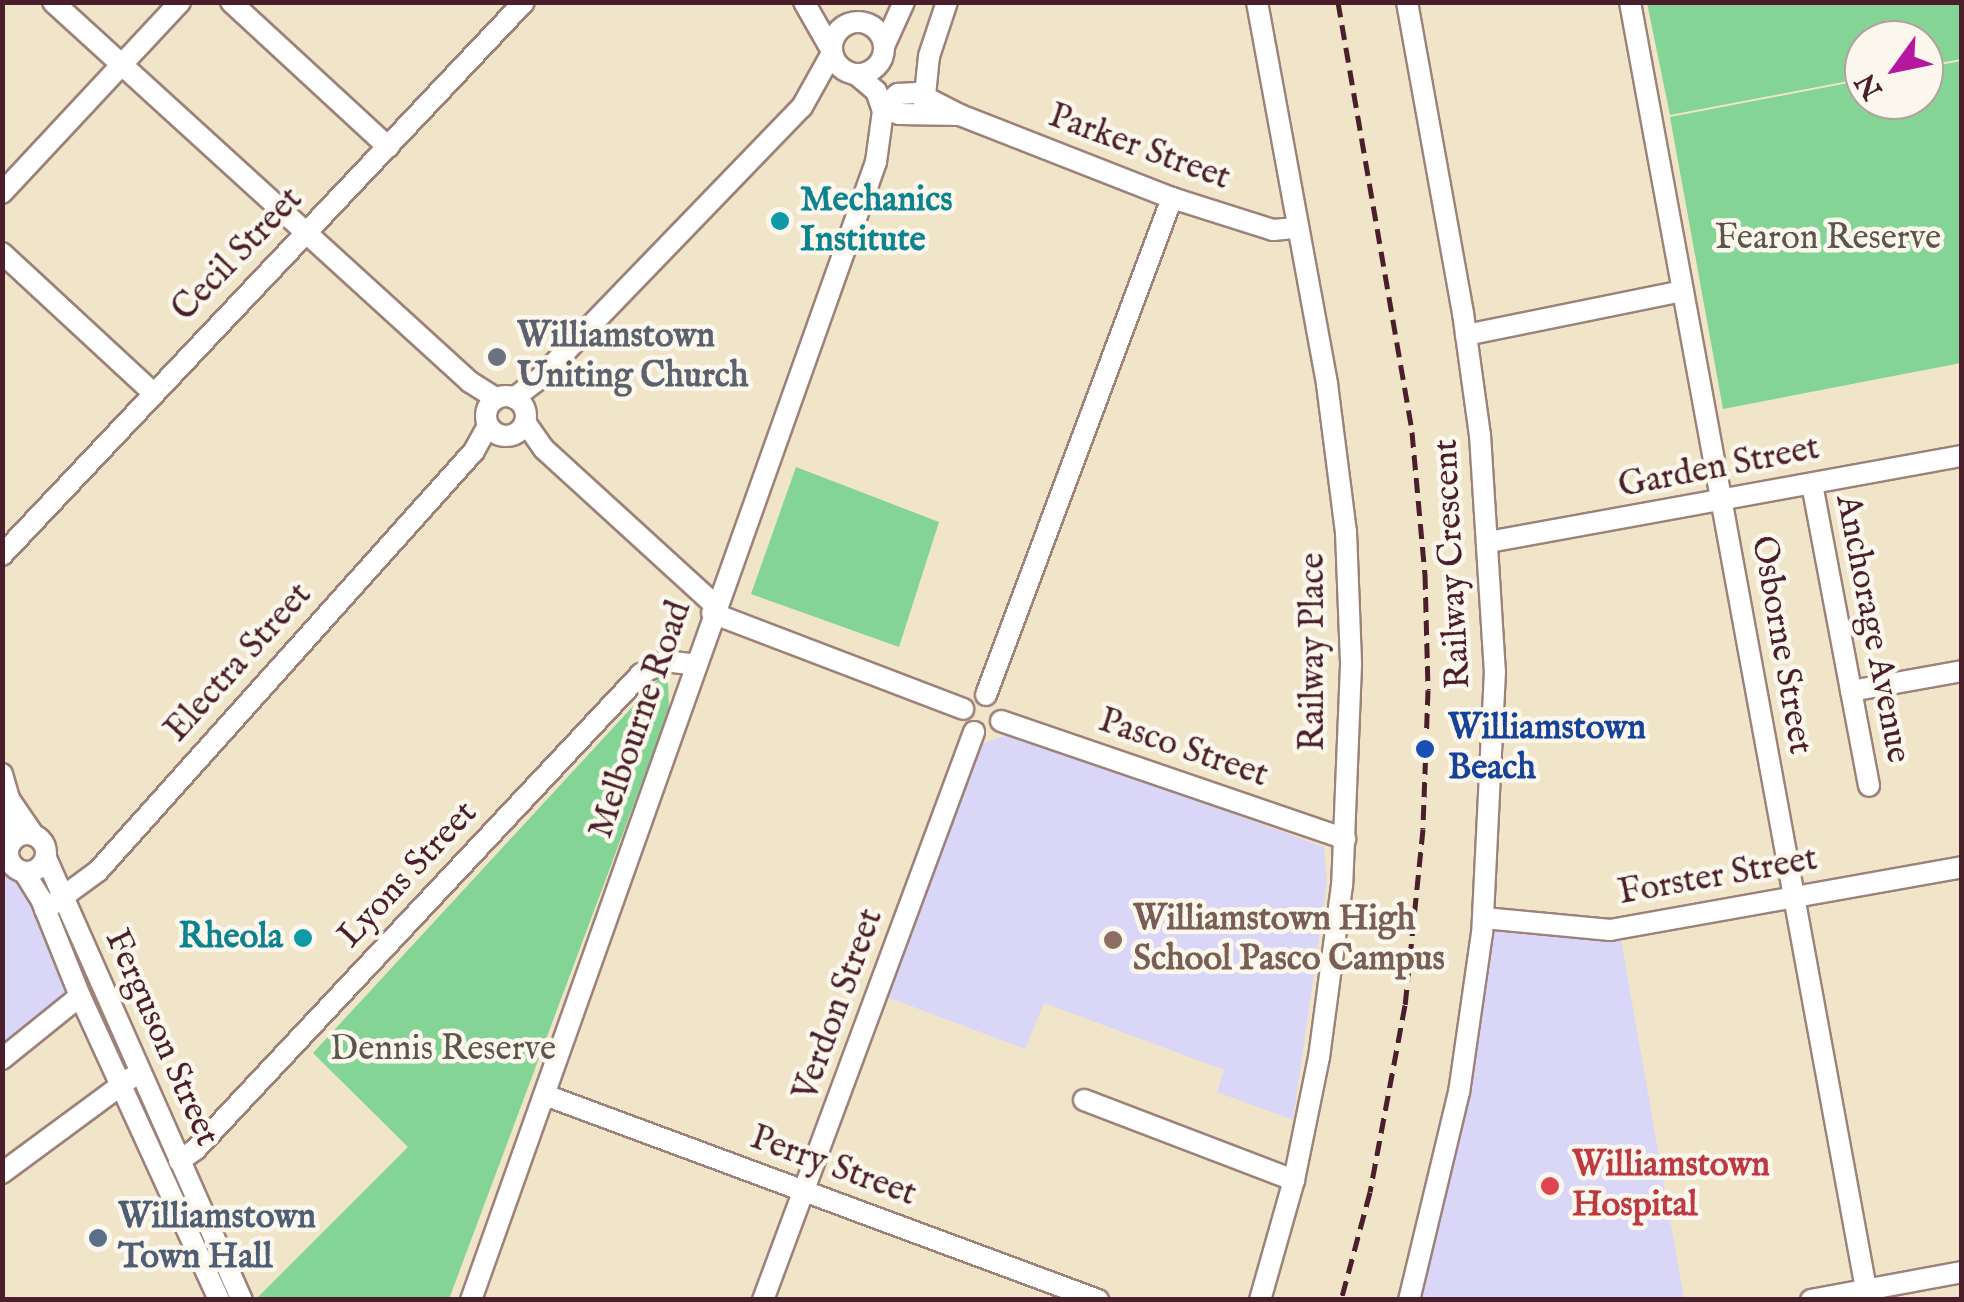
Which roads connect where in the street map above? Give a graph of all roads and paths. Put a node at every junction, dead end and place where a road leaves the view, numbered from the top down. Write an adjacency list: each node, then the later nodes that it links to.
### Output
1 (53, 2): 16 (street)
2 (180, 2): 16 (street)
3 (231, 2): 21 (street)
4 (524, 2): 21 (street, Cecil Street)
5 (804, 2): 15 (street)
6 (814, 2): 13 (street)
7 (888, 2): 13 (street)
8 (904, 2): 14 (street)
9 (947, 2): 18 (street)
10 (1256, 2): 24 (street, Railway Place)
11 (1407, 2): 28 (street, Railway Crescent)
12 (1630, 2): 27 (street, Osborne Street)
13 (855, 22): 14 (street); 15 (street)
14 (884, 48): 17 (street); 19 (street)
15 (832, 52): 17 (street); 20 (street, Electra Street)
16 (122, 65): 22 (street); 25 (street)
17 (855, 74): 19 (street); 20 (street, Electra Street)
18 (924, 104): 19 (street, Parker Street); 23 (street, Parker Street)
19 (893, 105): 36 (street, Melbourne Road)
20 (802, 106): 30 (street, Electra Street)
21 (388, 147): 25 (street, Cecil Street)
22 (2, 193)
23 (1172, 198): 24 (street, Parker Street); 40 (street)
24 (1297, 228): 48 (street, Railway Place)
25 (305, 231): 29 (street, Cecil Street); 30 (street)
26 (2, 253): 29 (street)
27 (1684, 291): 28 (street); 33 (street, Osborne Street)
28 (1466, 335): 34 (street, Railway Crescent)
29 (152, 392): 35 (street, Cecil Street)
30 (506, 416): 36 (street); 54 (street, Electra Street)
31 (1962, 456): 32 (street, Garden Street)
32 (1812, 484): 33 (street, Garden Street); 39 (street, Anchorage Avenue)
33 (1721, 500): 34 (street, Garden Street); 53 (street, Osborne Street)
34 (1488, 542): 55 (street, Railway Crescent)
35 (2, 555)
36 (713, 609): 37 (street, Melbourne Road); 41 (street)
37 (696, 664): 60 (street, Melbourne Road); 62 (street, Lyons Street)
38 (1962, 671): 39 (street)
39 (1851, 691): 45 (street, Anchorage Avenue)
40 (986, 695): 41 (street); 42 (street)
41 (963, 709): 43 (street)
42 (1001, 721): 43 (street); 48 (street, Pasco Street)
43 (974, 732): 65 (street, Verdon Street)
44 (2, 774): 47 (street)
45 (1869, 786)
46 (2, 817): 49 (street)
47 (33, 834): 49 (street); 50 (street)
48 (1345, 839): 64 (street, Railway Place)
49 (7, 850): 52 (street)
50 (46, 858): 52 (street); 54 (street, Ferguson Street)
51 (1962, 867): 53 (street, Forster Street)
52 (16, 873): 54 (street, Ferguson Street)
53 (1795, 897): 55 (street, Forster Street); 68 (street, Osborne Street)
54 (54, 905): 56 (street, Ferguson Street); 58 (street, Ferguson Street)
55 (1484, 918): 75 (street, Railway Crescent)
56 (80, 996): 57 (street); 59 (street, Ferguson Street)
57 (2, 1059)
58 (142, 1073): 59 (street); 62 (street, Ferguson Street)
59 (119, 1083): 63 (street); 69 (street, Ferguson Street)
60 (545, 1096): 65 (street, Perry Street); 71 (street, Melbourne Road)
61 (1084, 1100): 64 (street)
62 (179, 1161): 66 (street, Ferguson Street)
63 (2, 1172)
64 (1294, 1180): 74 (street, Railway Place)
65 (804, 1191): 72 (street, Verdon Street); 73 (street, Perry Street)
66 (228, 1270): 69 (street); 70 (street, Ferguson Street)
67 (1962, 1272): 68 (street)
68 (1867, 1294): 76 (street)
69 (216, 1298)
70 (242, 1300)
71 (471, 1300)
72 (763, 1300)
73 (1098, 1300)
74 (1260, 1300)
75 (1409, 1300)
76 (1810, 1300)

